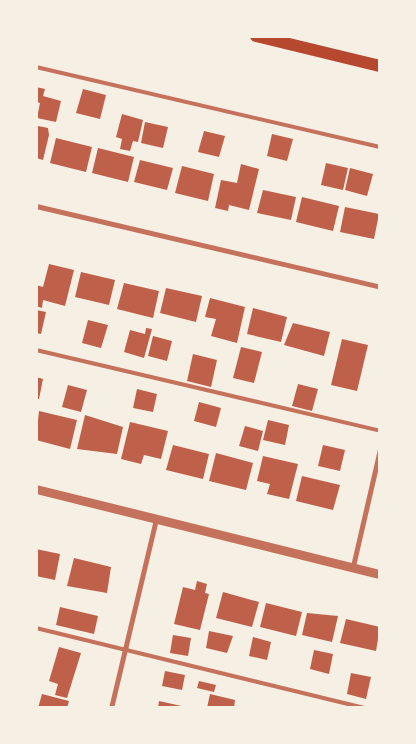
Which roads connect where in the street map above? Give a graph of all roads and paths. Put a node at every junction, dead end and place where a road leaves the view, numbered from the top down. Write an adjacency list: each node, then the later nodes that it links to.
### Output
1 (256, 36): 2 (main road)
2 (380, 66)
3 (36, 67): 4 (lane)
4 (380, 147)
5 (36, 206): 6 (street)
6 (380, 286)
7 (36, 350): 8 (lane)
8 (380, 431)
9 (380, 449): 12 (street)
10 (36, 489): 11 (street)
11 (156, 517): 12 (street); 15 (street)
12 (353, 566): 13 (street)
13 (380, 574)
14 (36, 628): 15 (lane)
15 (125, 650): 16 (street); 17 (lane)
16 (111, 708)
17 (363, 708)

